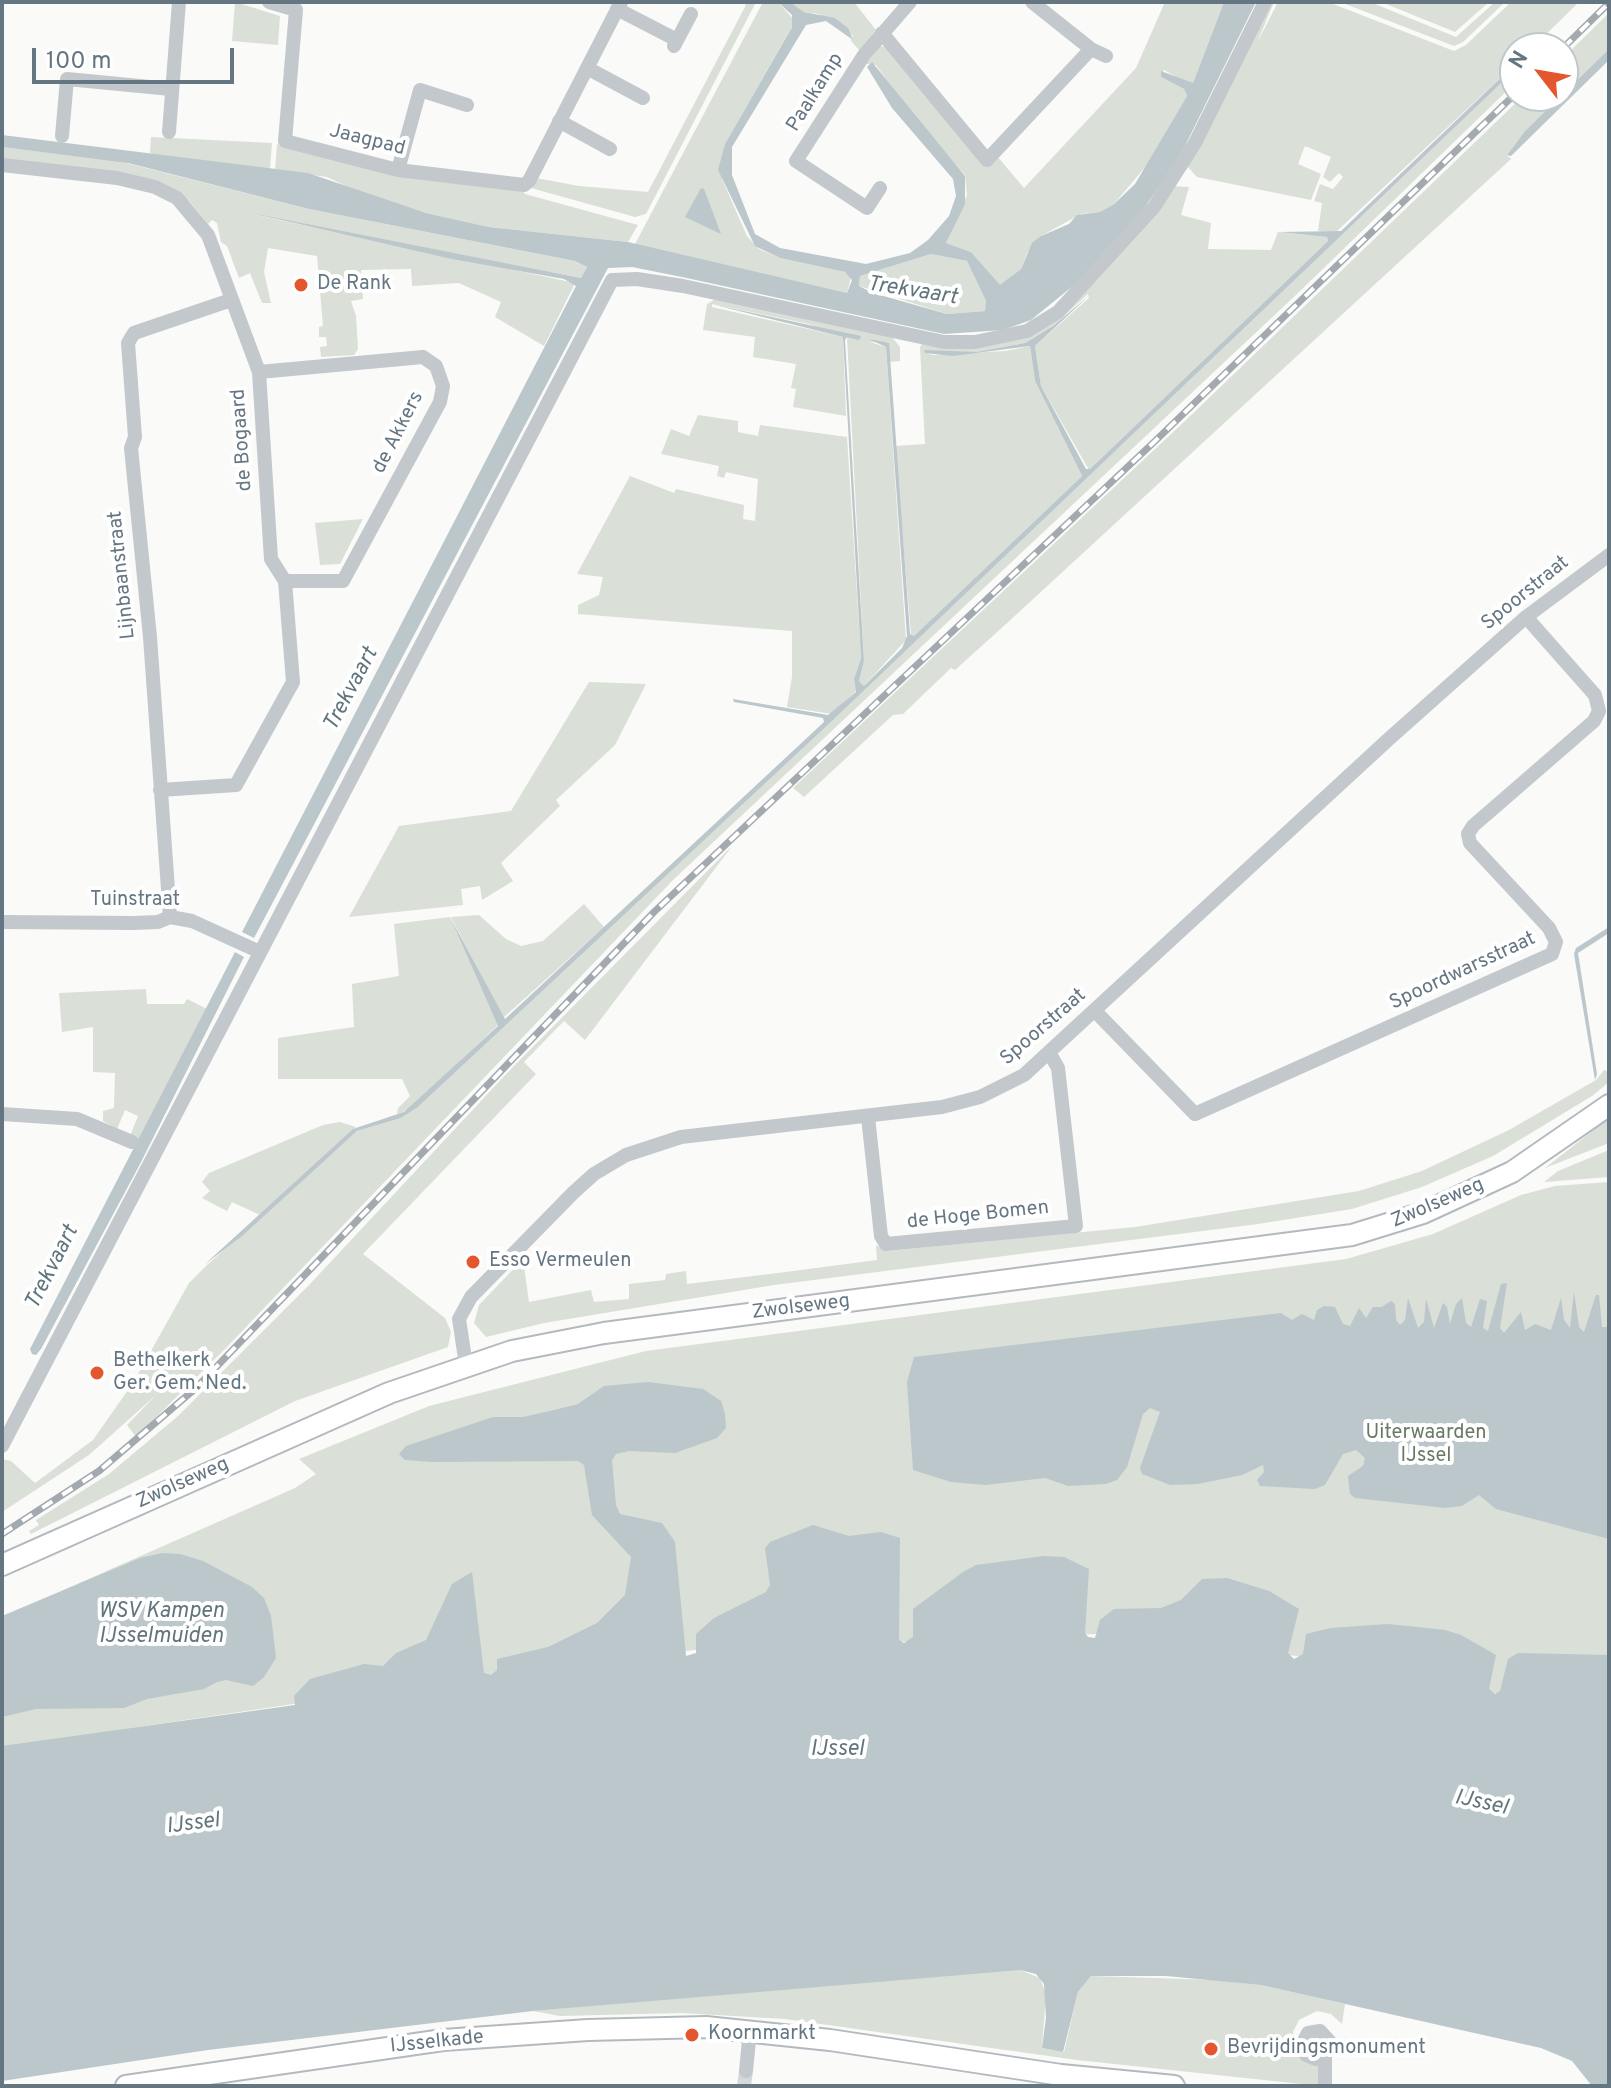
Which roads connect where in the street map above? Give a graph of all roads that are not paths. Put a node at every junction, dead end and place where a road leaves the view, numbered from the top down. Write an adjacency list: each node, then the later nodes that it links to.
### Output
1 (179, 2): 13 (street)
2 (269, 2): 7 (street, Jaagpad)
3 (910, 2): 9 (street, Paalkamp)
4 (1032, 2): 10 (street)
5 (1265, 2): 31 (street)
6 (619, 5): 8 (street, Jaagpad); 12 (street, Jaagpad)
7 (298, 6): 21 (street, Jaagpad)
8 (691, 14)
9 (882, 33): 10 (street); 22 (street, Paalkamp)
10 (1091, 49): 11 (street)
11 (1106, 56)
12 (587, 68): 14 (street); 16 (street, Jaagpad)
13 (171, 89): 17 (street); 18 (street)
14 (643, 98)
15 (467, 105): 21 (street)
16 (559, 121): 19 (street); 21 (street, Jaagpad)
17 (169, 132)
18 (62, 136)
19 (610, 149)
20 (2, 165): 23 (street, de Bogaard)
21 (398, 170)
22 (880, 188)
23 (231, 300): 24 (street, de Bogaard); 28 (street, Lijnbaanstraat)
24 (259, 372): 26 (street, de Bogaard); 26 (street, de Akkers)
25 (1609, 555): 27 (street, Spoorstraat)
26 (285, 581): 28 (street, de Bogaard)
27 (1526, 617): 32 (street, Spoorstraat); 32 (street, Spoordwarsstraat)
28 (160, 790): 29 (street, Lijnbaanstraat)
29 (170, 917): 30 (street, Tuinstraat); 31 (street, Tuinstraat)
30 (2, 922)
31 (260, 952): 39 (street)
32 (1095, 1011): 33 (street, Spoorstraat)
33 (1050, 1054): 36 (street, Spoorstraat); 36 (street, de Hoge Bomen)
34 (1609, 1105): 38 (main road, Zwolseweg)
35 (2, 1114): 37 (street)
36 (868, 1117): 38 (street, Spoorstraat)
37 (132, 1142)
38 (466, 1365): 40 (main road, Zwolseweg)
39 (2, 1446)
40 (2, 1565)
41 (750, 2030): 43 (street); 44 (main road, IJsselkade); 45 (main road, IJsselkade)
42 (1325, 2056): 47 (street)
43 (746, 2071)
44 (1060, 2080): 46 (main road, IJsselkade)
45 (137, 2085)
46 (1174, 2086)
47 (1325, 2086)

